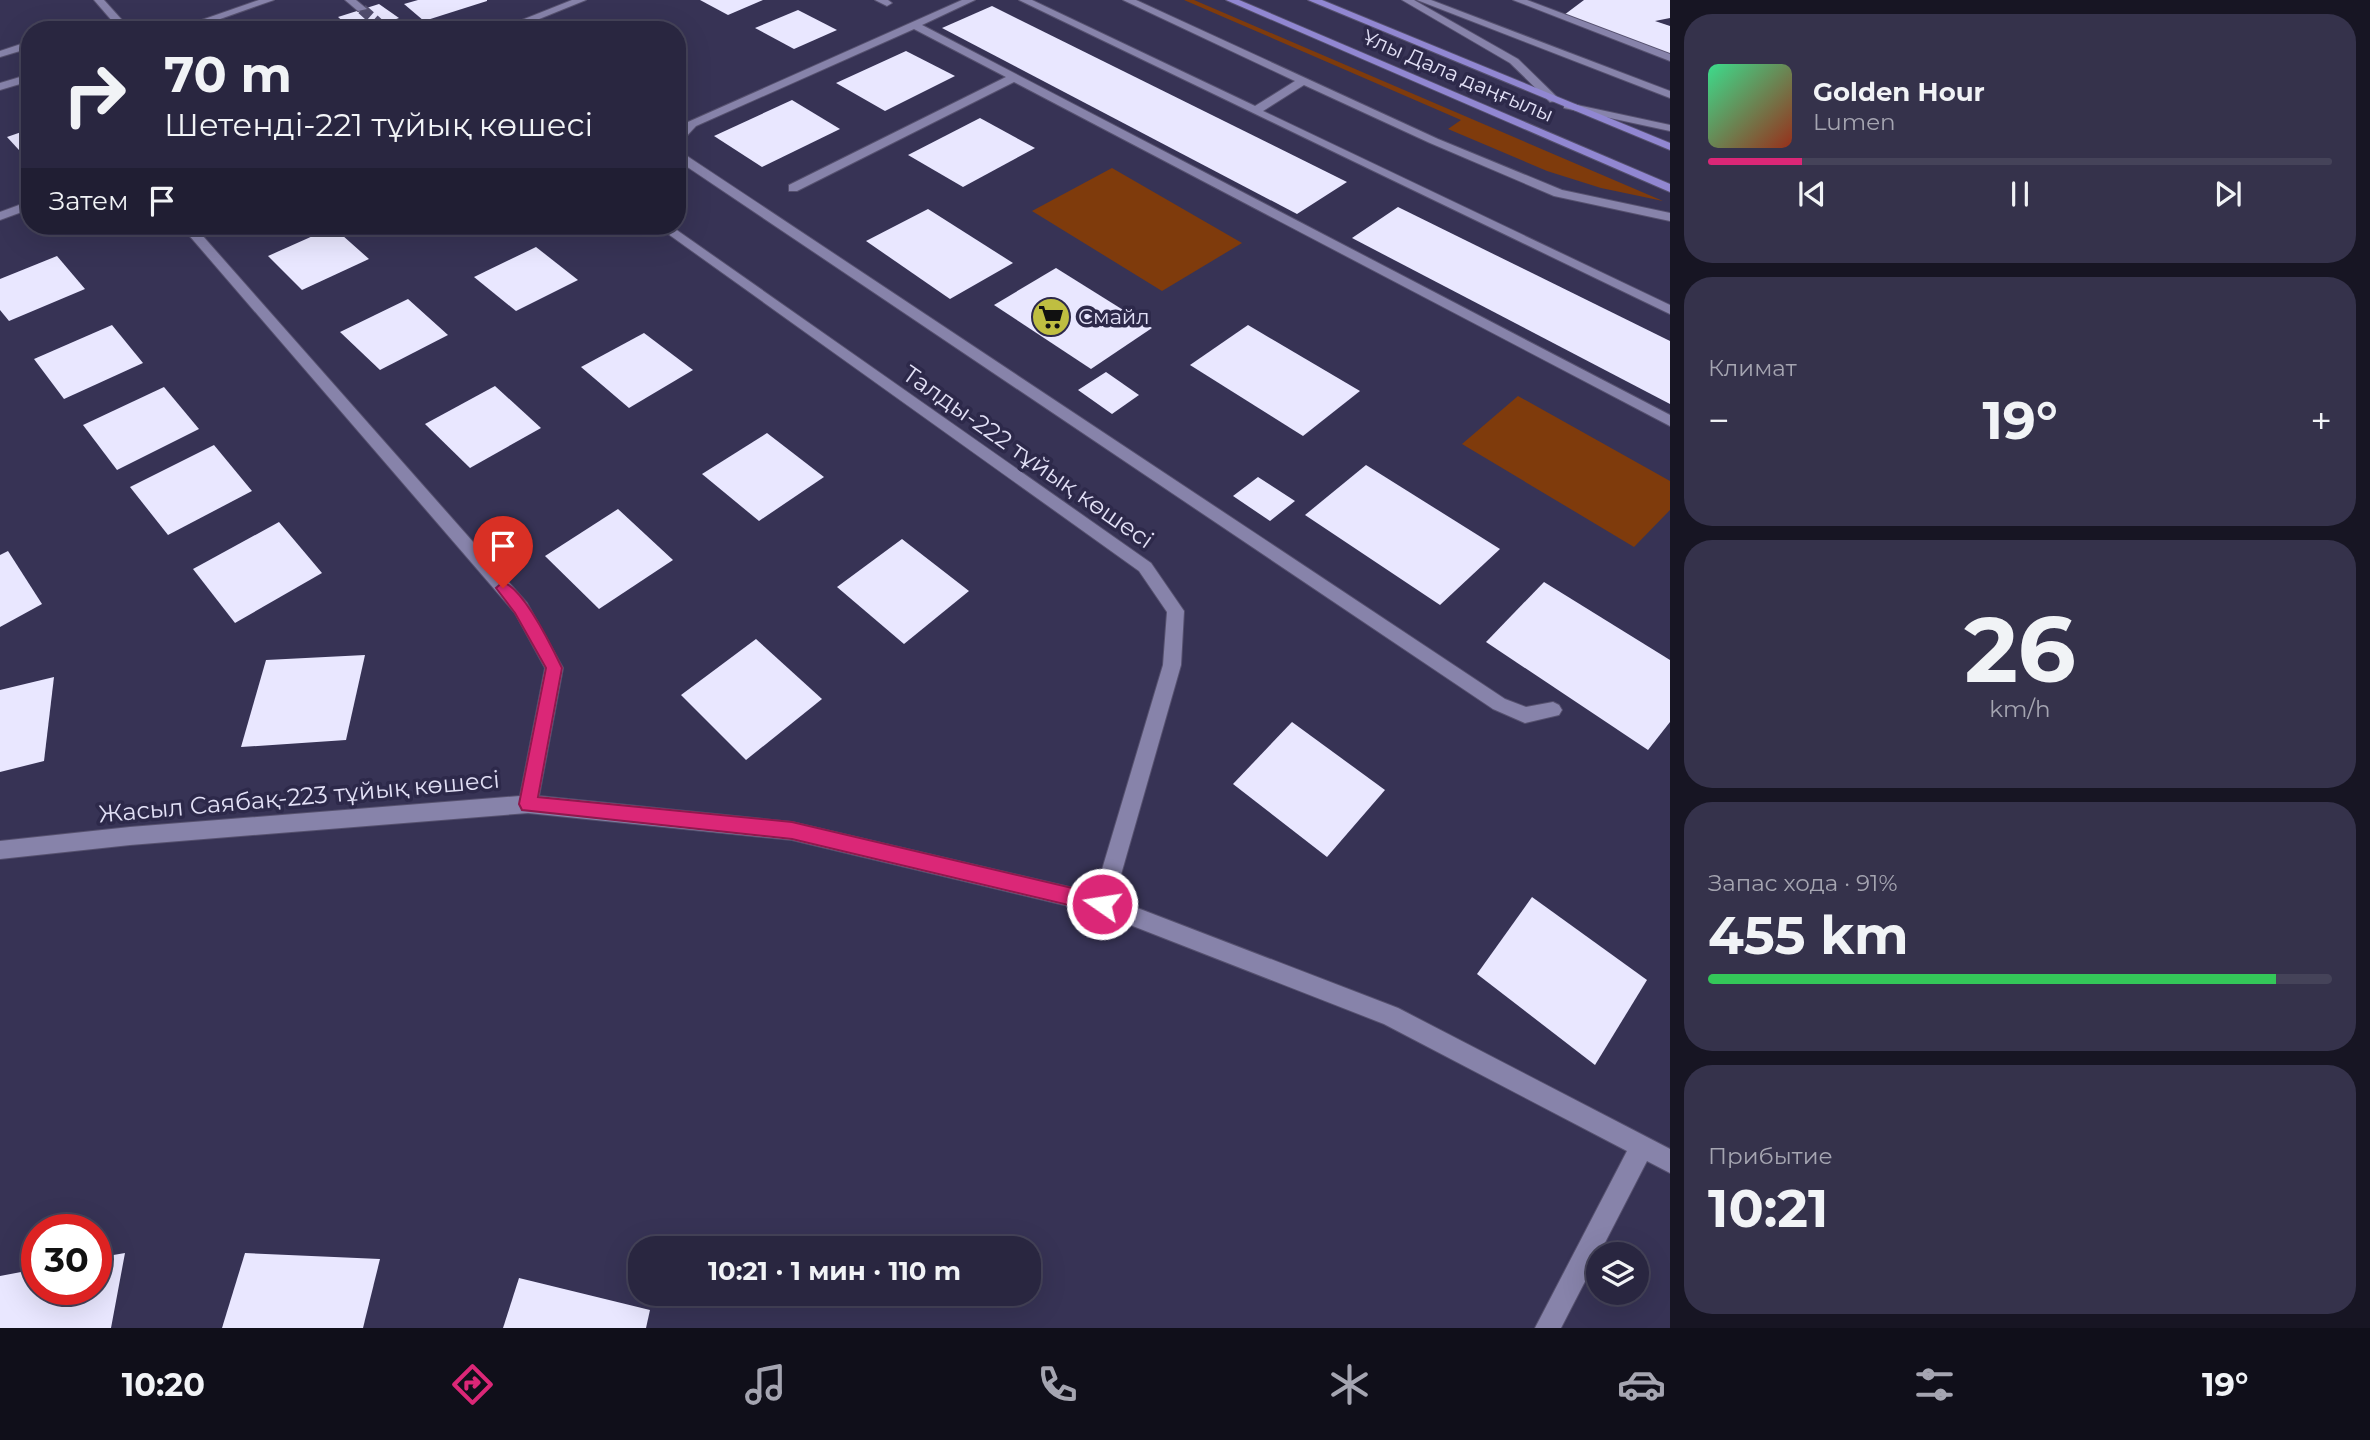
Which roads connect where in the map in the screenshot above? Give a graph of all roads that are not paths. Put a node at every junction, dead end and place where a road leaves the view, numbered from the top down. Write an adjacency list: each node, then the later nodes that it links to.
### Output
1 (99, 0): 14 (street)
2 (270, 0): 15 (street)
3 (350, 0): 13 (street)
4 (581, 0): 16 (street)
5 (970, 0): 17 (street)
6 (1024, 0): 28 (street)
7 (1128, 0): 23 (street)
8 (1231, 0): 34 (main road, Ұлы Дала даңғылы)
9 (1313, 0): 26 (main road, Ұлы Дала даңғылы)
10 (1407, 0): 26 (street)
11 (1422, 0): 25 (street)
12 (1518, 0): 20 (street)
13 (362, 9)
14 (118, 21)
15 (206, 21)
16 (526, 21)
17 (914, 24): 21 (street); 30 (street)
18 (21, 47): 19 (street)
19 (0, 54)
20 (1670, 58)
21 (1015, 77): 33 (street); 41 (street)
22 (21, 80): 24 (street)
23 (1303, 81): 28 (street); 37 (street)
24 (0, 87)
25 (1670, 95)
26 (1554, 100): 27 (main road, Ұлы Дала даңғылы)
27 (1568, 106): 29 (street); 31 (main road, Ұлы Дала даңғылы)
28 (1255, 111): 40 (street)
29 (1670, 128)
30 (686, 131)
31 (1670, 147)
32 (686, 161): 42 (street)
33 (793, 188)
34 (1670, 188)
35 (21, 208): 36 (street)
36 (0, 216)
37 (1670, 217)
38 (195, 235): 43 (street)
39 (676, 235): 45 (street, Талды-222 тұйық көшесі)
40 (1670, 310)
41 (1670, 421)
42 (1553, 710)
43 (528, 804): 44 (street, Жасыл Саябақ-223 тұйық көшесі); 45 (street, Жасыл Саябақ-223 тұйық көшесі)
44 (0, 850)
45 (1102, 904): 46 (street, Жасыл Саябақ-223 тұйық көшесі)
46 (1642, 1146): 47 (street, Жасыл Саябақ-223 тұйық көшесі); 48 (street)
47 (1670, 1161)
48 (1548, 1328)

